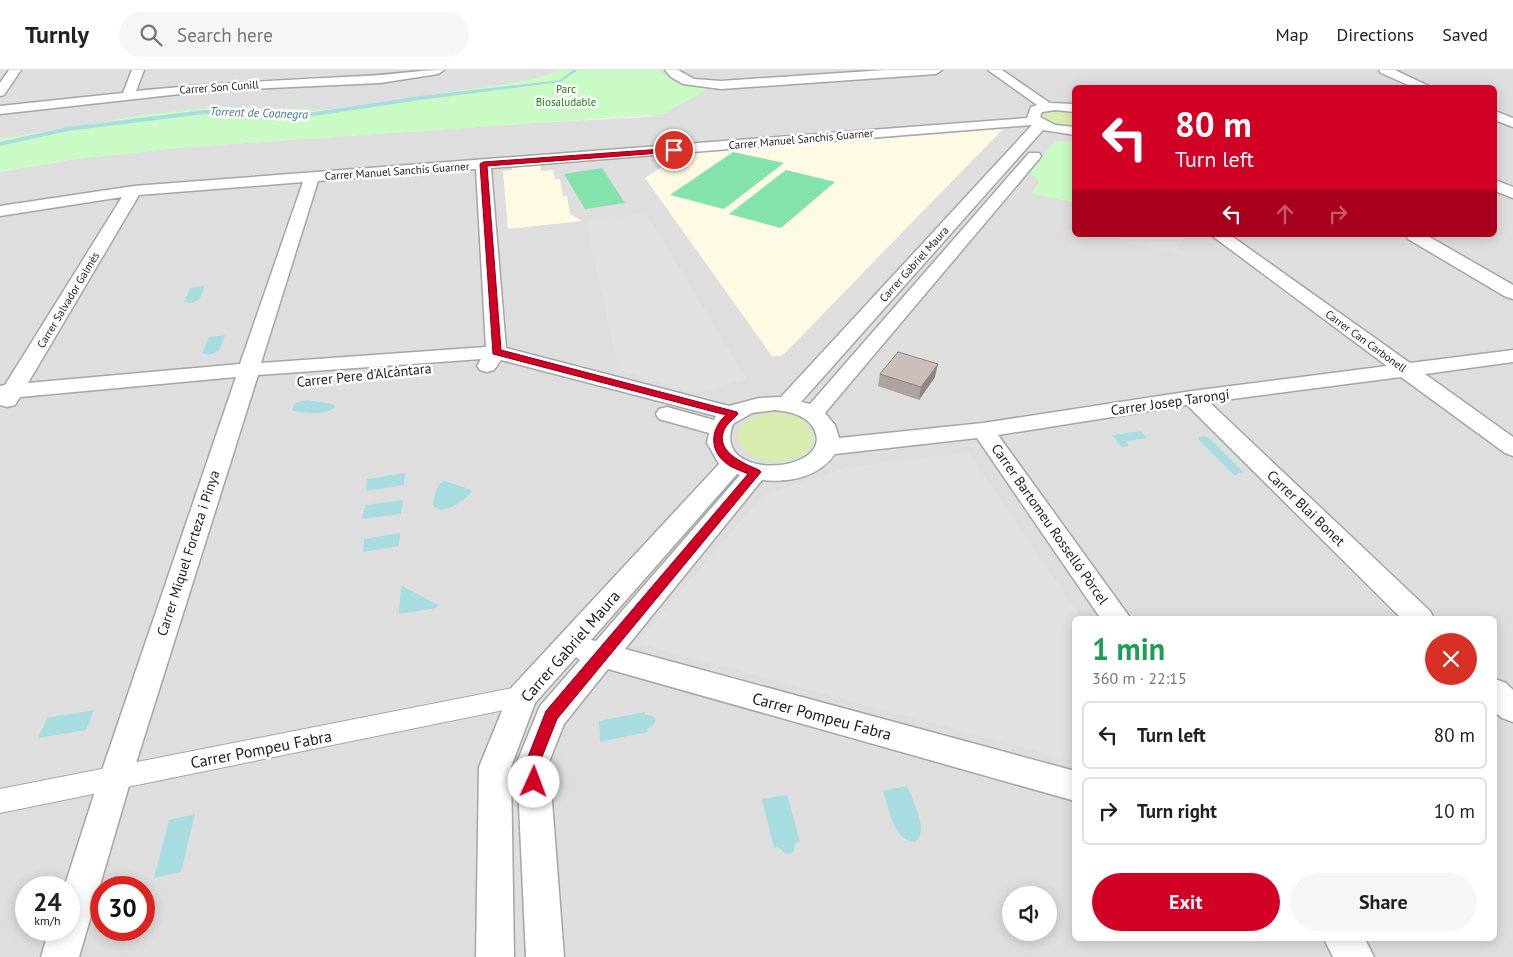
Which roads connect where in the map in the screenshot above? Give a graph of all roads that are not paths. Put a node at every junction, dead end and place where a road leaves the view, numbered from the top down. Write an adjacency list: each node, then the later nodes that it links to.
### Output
1 (15, 70): 12 (street)
2 (138, 70): 13 (street)
3 (257, 70): 10 (street)
4 (438, 70): 9 (street, Carrer Son Cunill)
5 (672, 70): 6 (street)
6 (936, 70)
7 (994, 70): 14 (street)
8 (1386, 70): 11 (street)
9 (379, 75): 10 (street, Carrer Son Cunill)
10 (255, 84): 13 (street, Carrer Son Cunill)
11 (1420, 85)
12 (0, 92)
13 (128, 96): 16 (street, Carrer Son Cunill)
14 (1048, 106): 15 (street); 19 (street)
15 (1072, 108)
16 (0, 110)
17 (1497, 116): 18 (street)
18 (1513, 122)
19 (1052, 126): 20 (street, Carrer Manuel Sanchís Guarner); 36 (street, Carrer Gabriel Maura); 38 (street, Carrer Gabriel Maura)
20 (483, 164): 21 (street, Carrer Manuel Sanchís Guarner); 31 (street)
21 (312, 177): 23 (street, Carrer Manuel Sanchís Guarner); 33 (street, Carrer Miquel Forteza i Pinya)
22 (1497, 186): 24 (street)
23 (134, 190): 25 (street, Carrer Manuel Sanchís Guarner); 34 (street, Carrer Salvador Galmés)
24 (1513, 193)
25 (0, 211)
26 (1222, 237): 32 (street, Carrer Can Carbonell)
27 (1244, 237): 32 (street)
28 (1417, 237): 29 (street)
29 (1513, 293)
30 (1513, 356): 32 (street, Carrer Josep Tarongí)
31 (491, 359): 33 (street, Carrer Pere d'Alcàntara); 39 (street, Carrer Pere d'Alcàntara)
32 (1417, 370): 35 (street, Carrer Josep Tarongí); 40 (street); 43 (street, Carrer Can Carbonell)
33 (245, 379): 34 (street); 37 (street, Carrer Pere d'Alcàntara); 52 (street, Carrer Miquel Forteza i Pinya)
34 (7, 392): 37 (street, Carrer Salvador Galmés)
35 (1192, 398): 41 (street, Carrer Josep Tarongí); 46 (street, Carrer Blai Bonet)
36 (787, 404): 38 (street); 39 (street)
37 (0, 409)
38 (812, 414): 42 (street)
39 (727, 421): 44 (street)
40 (1513, 429)
41 (983, 430): 42 (street, Carrer Josep Tarongí); 45 (street, Carrer Bartomeu Rosselló Pòrcel)
42 (828, 447): 44 (street)
43 (1513, 448)
44 (744, 468): 47 (street, Carrer Gabriel Maura); 48 (street, Carrer Gabriel Maura)
45 (1115, 616)
46 (1417, 616)
47 (570, 644): 48 (street, Carrer Pompeu Fabra); 50 (street, Carrer Gabriel Maura)
48 (601, 656): 53 (street, Carrer Pompeu Fabra); 60 (street, Carrer Gabriel Maura)
49 (1497, 694): 51 (street)
50 (523, 696): 52 (street, Carrer Pompeu Fabra); 59 (street, Carrer Gabriel Maura)
51 (1513, 709)
52 (115, 778): 54 (street, Carrer Pompeu Fabra); 55 (street, Carrer Miquel Forteza i Pinya)
53 (1072, 785)
54 (0, 801)
55 (80, 893)
56 (65, 941): 58 (street, Carrer Miquel Forteza i Pinya)
57 (1344, 941): 61 (street)
58 (60, 957)
59 (496, 957)
60 (545, 957)
61 (1355, 957)

